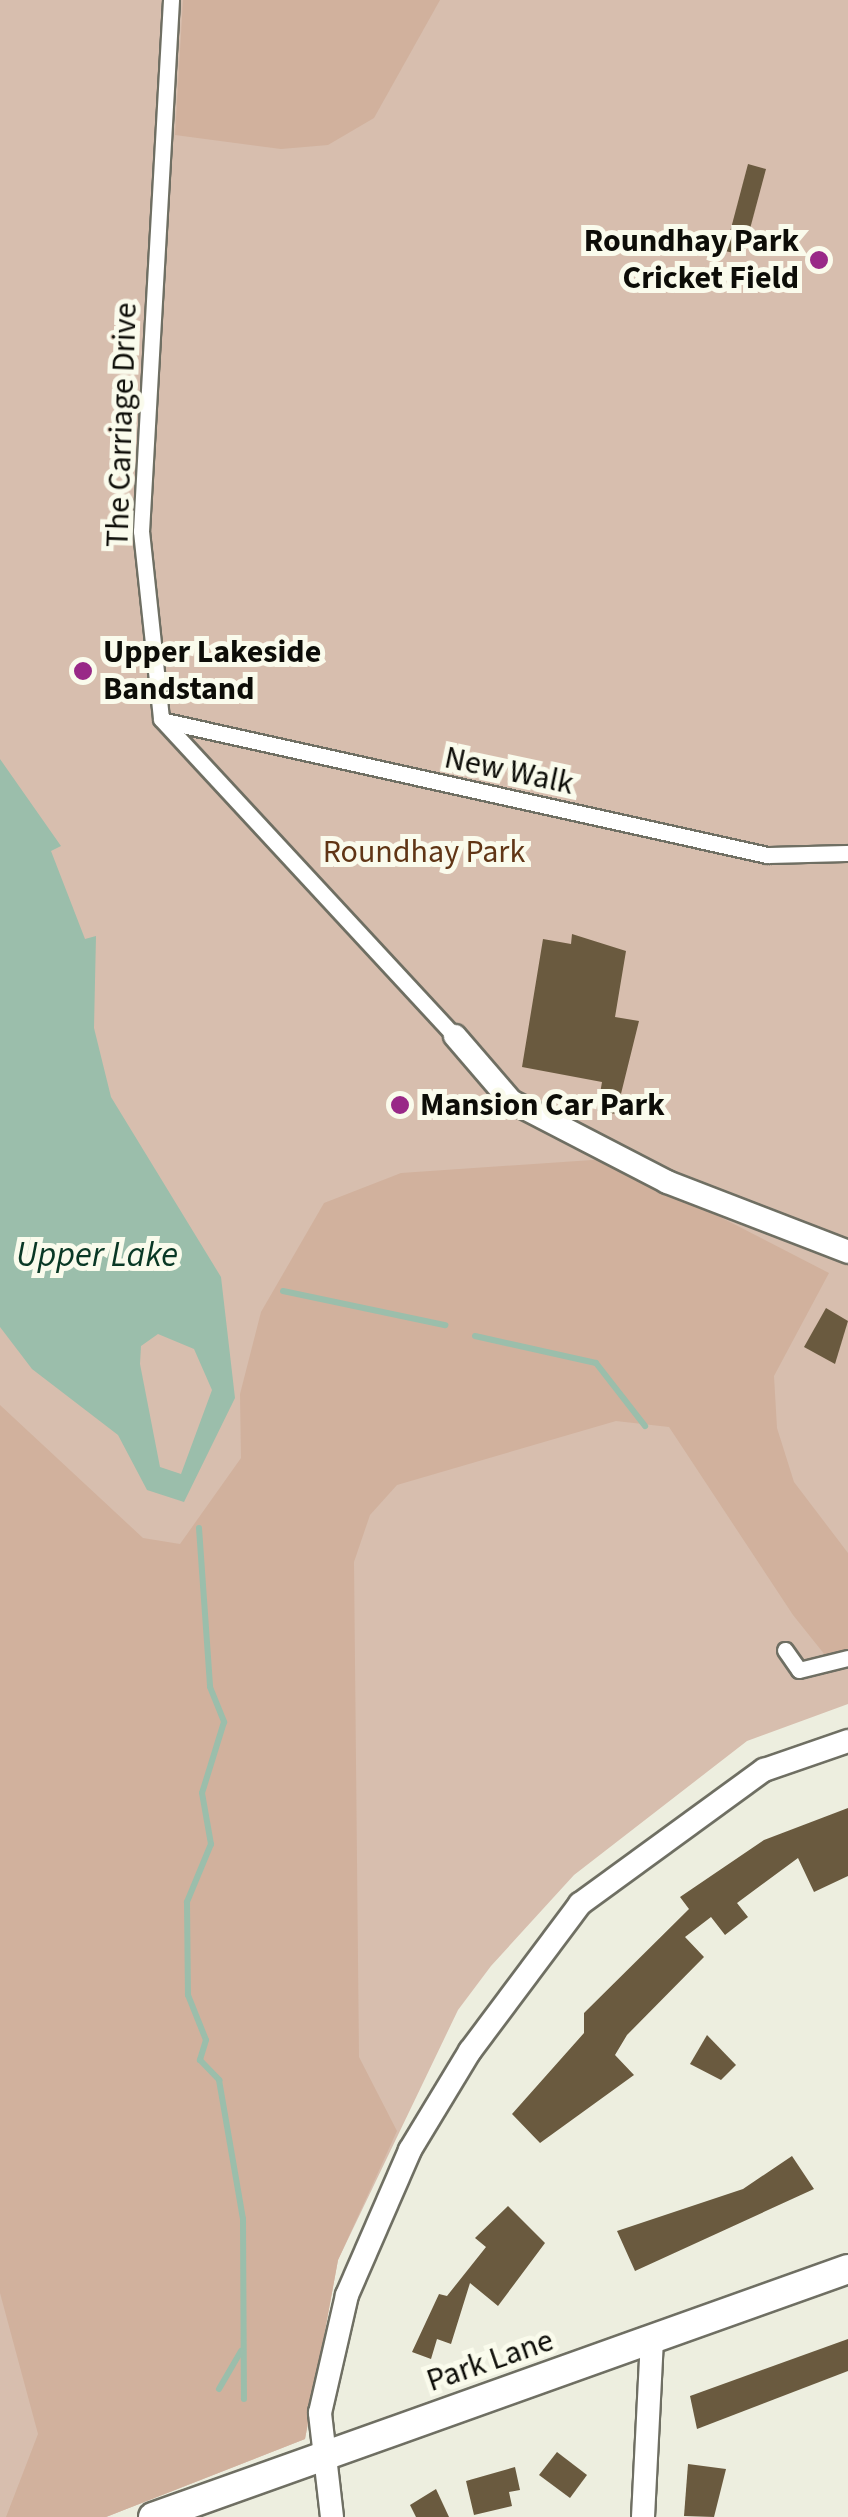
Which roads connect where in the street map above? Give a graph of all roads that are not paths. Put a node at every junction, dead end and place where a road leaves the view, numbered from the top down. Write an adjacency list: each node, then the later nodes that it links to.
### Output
1 (171, 0): 2 (street, The Carriage Drive)
2 (161, 719): 3 (street, New Walk); 4 (street)
3 (848, 852)
4 (456, 1036): 5 (street)
5 (848, 1252)
6 (785, 1650): 7 (street)
7 (848, 1658)
8 (848, 1741): 11 (street)
9 (848, 2269): 10 (street, Park Lane)
10 (652, 2342): 11 (street, Park Lane); 14 (street)
11 (324, 2456): 12 (street, Park Lane); 13 (street)
12 (153, 2517)
13 (332, 2517)
14 (643, 2517)

